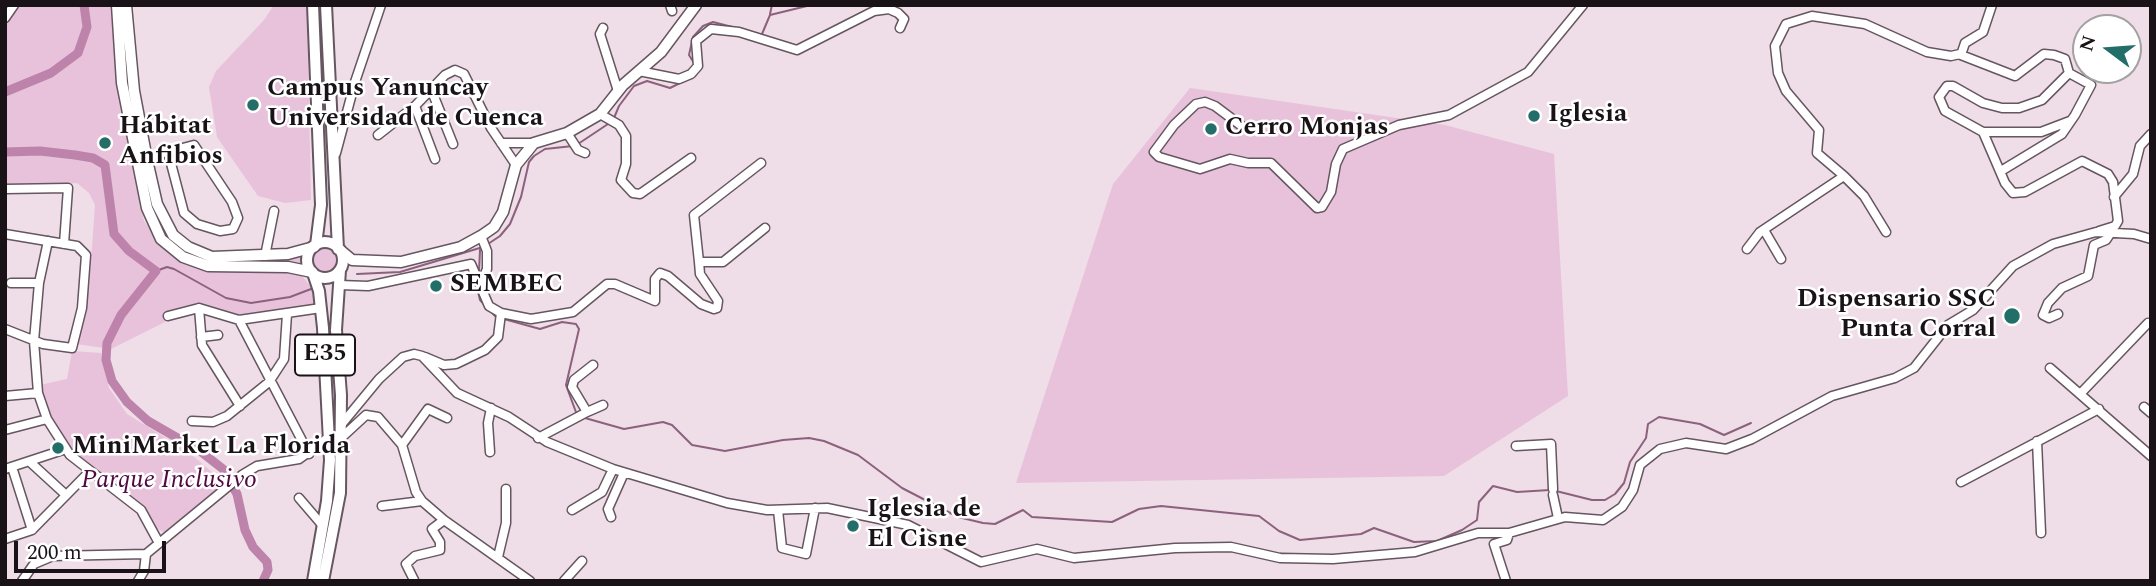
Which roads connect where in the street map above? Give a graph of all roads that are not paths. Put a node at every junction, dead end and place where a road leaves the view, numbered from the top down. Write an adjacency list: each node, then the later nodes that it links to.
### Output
1 (14, 5): 10 (street)
2 (117, 5): 60 (main road)
3 (126, 5): 31 (main road)
4 (313, 5): 52 (highway, E35)
5 (326, 5): 36 (highway, E35)
6 (381, 5): 36 (street)
7 (696, 5): 14 (main road)
8 (1583, 5): 21 (street)
9 (1992, 5): 13 (street)
10 (5, 18)
11 (603, 28): 17 (street)
12 (900, 28): 14 (street)
13 (1960, 54): 15 (street); 38 (street)
14 (639, 71): 17 (main road)
15 (2069, 73): 20 (street); 22 (street)
16 (432, 89): 18 (street); 26 (street); 28 (street)
17 (618, 92): 19 (main road)
18 (415, 106): 25 (street); 33 (street)
19 (607, 118): 23 (main road); 32 (street)
20 (2070, 121): 22 (street); 37 (street)
21 (1243, 127)
22 (1983, 132): 37 (street)
23 (567, 134): 27 (main road); 29 (street)
24 (2151, 134): 40 (street)
25 (378, 135)
26 (500, 143): 27 (street); 35 (street)
27 (534, 143): 35 (main road)
28 (453, 144)
29 (579, 149)
30 (168, 152): 30 (street); 31 (street)
31 (150, 157): 55 (main road)
32 (691, 158)
33 (435, 159)
34 (761, 163): 58 (street)
35 (516, 165): 48 (main road)
36 (332, 170): 53 (highway, E35)
37 (2001, 171): 40 (street)
38 (1844, 176): 43 (street); 44 (street)
39 (5, 189): 51 (street)
40 (2114, 197): 45 (street)
41 (274, 211): 55 (street)
42 (765, 228): 58 (street)
43 (1764, 230): 54 (street); 56 (street)
44 (1886, 232)
45 (2096, 232): 47 (street); 120 (street)
46 (5, 234): 50 (street)
47 (2110, 234): 49 (street); 68 (street)
48 (482, 239): 57 (main road); 63 (street)
49 (2151, 239)
50 (48, 241): 51 (street); 62 (street)
51 (64, 244): 76 (street)
52 (315, 246): 53 (highway); 55 (main road); 60 (highway, E35)
53 (339, 249): 57 (main road); 59 (highway, E35)
54 (1746, 249)
55 (265, 256)
56 (1782, 260)
57 (361, 262): 59 (main road)
58 (699, 262): 70 (street)
59 (340, 270): 60 (highway); 64 (highway, E35)
60 (312, 273): 66 (highway, E35)
61 (11, 283): 62 (street)
62 (39, 283): 76 (street)
63 (481, 283): 64 (street); 70 (street)
64 (339, 285): 83 (highway, E35)
65 (199, 308): 69 (street); 71 (street); 75 (street)
66 (321, 308): 67 (street); 96 (highway, E35)
67 (288, 314): 71 (street); 80 (street)
68 (2058, 314)
69 (168, 316)
70 (501, 318): 77 (street)
71 (239, 320): 80 (street)
72 (2148, 323): 82 (street)
73 (5, 329): 76 (street)
74 (218, 335): 75 (street)
75 (201, 337): 87 (street)
76 (34, 341): 81 (street)
77 (422, 356): 85 (street); 88 (street)
78 (593, 365): 90 (street)
79 (2050, 368): 82 (street)
80 (269, 382): 87 (street); 103 (street)
81 (38, 393): 84 (street); 92 (street)
82 (2081, 393): 89 (street)
83 (341, 395): 85 (street); 94 (highway, E35)
84 (5, 396)
85 (358, 404): 94 (street)
86 (603, 405): 90 (street)
87 (240, 407): 93 (street)
88 (491, 408): 97 (street); 102 (street)
89 (2099, 408): 98 (street); 104 (street)
90 (581, 415): 97 (street)
91 (447, 418): 99 (street)
92 (47, 419): 95 (street); 101 (street)
93 (192, 421)
94 (340, 426): 96 (highway, E35)
95 (5, 430)
96 (335, 438): 99 (street); 103 (street); 122 (highway, E35); 135 (highway, E35)
97 (538, 438): 107 (street)
98 (2037, 440): 110 (street); 125 (street)
99 (402, 445): 114 (street)
100 (1516, 446): 120 (street)
101 (65, 449): 105 (street); 108 (street)
102 (490, 452)
103 (309, 454): 127 (street)
104 (2151, 456)
105 (30, 462): 106 (street); 112 (street)
106 (9, 468): 123 (street)
107 (613, 469): 109 (street); 117 (street)
108 (89, 472): 112 (street); 127 (street)
109 (625, 473): 118 (street); 119 (street)
110 (1961, 482)
111 (506, 489): 129 (street)
112 (66, 495): 123 (street)
113 (299, 498): 122 (street)
114 (422, 501): 115 (street); 121 (street)
115 (382, 506)
116 (815, 508): 118 (street); 118 (street); 124 (street)
117 (572, 510)
118 (778, 510)
119 (611, 517)
120 (1558, 518): 124 (street)
121 (444, 520): 129 (street); 131 (street)
122 (323, 526): 134 (highway, E35)
123 (32, 530): 126 (street)
124 (1509, 533): 138 (street)
125 (2041, 533)
126 (5, 539)
127 (159, 543): 128 (street)
128 (146, 554): 132 (street); 133 (street)
129 (498, 557): 136 (street)
130 (582, 561): 137 (street)
131 (414, 580)
132 (22, 581)
133 (138, 581)
134 (313, 581)
135 (323, 581)
136 (530, 581)
137 (564, 581)
138 (1506, 581)

